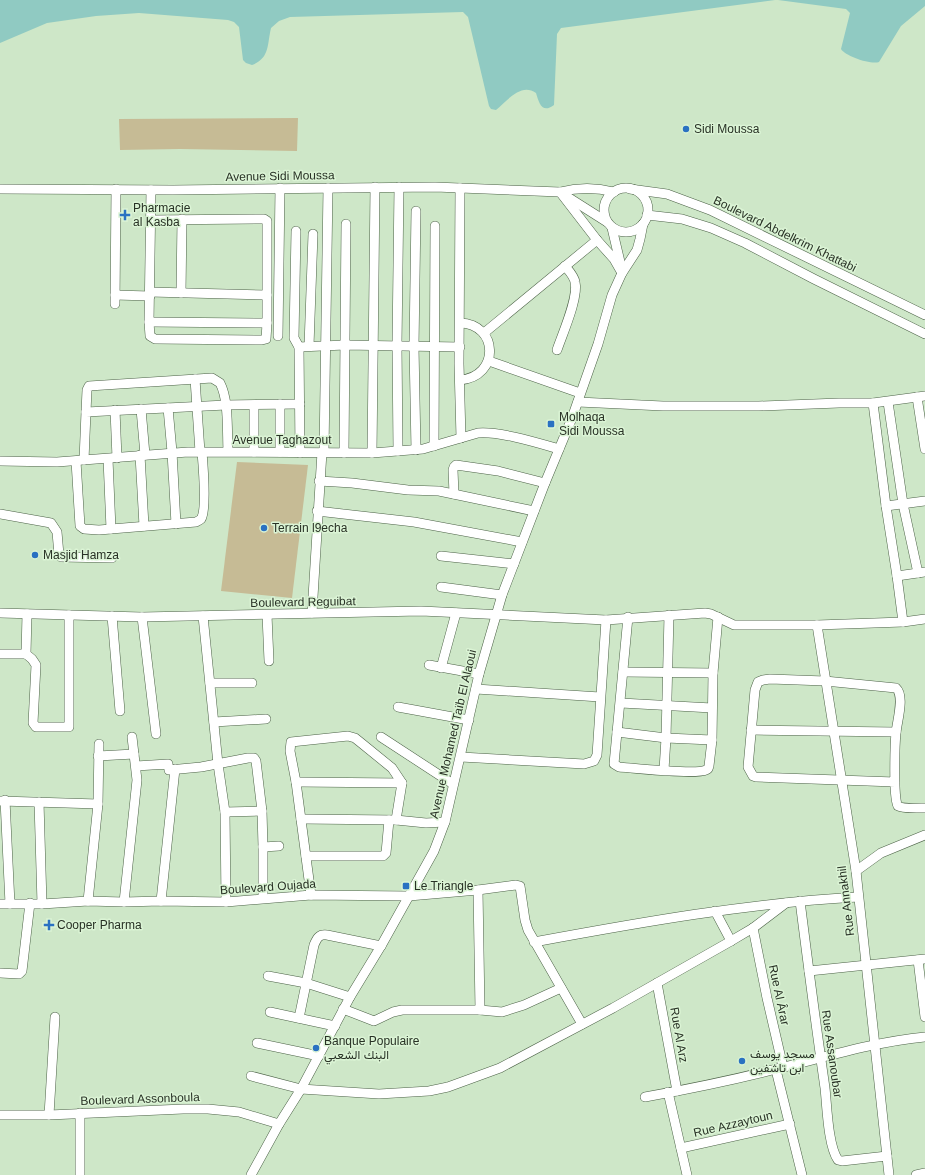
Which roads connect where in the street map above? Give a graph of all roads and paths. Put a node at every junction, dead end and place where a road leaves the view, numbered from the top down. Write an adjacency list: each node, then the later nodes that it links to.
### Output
1 (375, 187): 2 (street, Avenue Sidi Moussa); 4 (street, Avenue Sidi Moussa); 41 (street)
2 (399, 187): 5 (street, Avenue Sidi Moussa); 43 (street)
3 (280, 188): 4 (street, Avenue Sidi Moussa); 9 (street, Avenue Sidi Moussa); 38 (street)
4 (328, 188): 39 (street)
5 (460, 188): 10 (street, Avenue Sidi Moussa); 35 (street)
6 (0, 189): 7 (street, Avenue Sidi Moussa)
7 (116, 189): 9 (street, Avenue Sidi Moussa); 29 (street)
8 (630, 189): 11 (street); 13 (street); 22 (street, Boulevard Abdelkrim Khattabi)
9 (151, 190): 15 (street)
10 (560, 192): 11 (street, Avenue Sidi Moussa); 18 (street); 23 (street)
11 (614, 192): 18 (street)
12 (416, 211): 45 (street)
13 (647, 215): 17 (street); 24 (street)
14 (182, 219): 15 (street); 27 (street); 30 (street)
15 (151, 220): 28 (street)
16 (346, 224): 40 (street)
17 (643, 224): 18 (street); 26 (street, Avenue Mohamed Taïb El Alaoui)
18 (610, 225): 26 (street)
19 (434, 226): 46 (street)
20 (296, 231): 44 (street)
21 (313, 234): 42 (street)
22 (764, 236): 24 (street); 32 (street, Boulevard Abdelkrim Khattabi)
23 (597, 240): 25 (street); 26 (street)
24 (758, 250): 37 (street)
25 (565, 266): 36 (street); 48 (street)
26 (622, 273): 52 (street, Avenue Mohamed Taïb El Alaoui)
27 (181, 293): 28 (street); 30 (street)
28 (150, 294): 29 (street); 33 (street)
29 (115, 295): 31 (street)
30 (267, 295): 34 (street)
31 (115, 304)
32 (925, 315)
33 (149, 322): 34 (street); 34 (street)
34 (267, 323)
35 (460, 323): 36 (street); 47 (street)
36 (484, 333): 49 (street)
37 (925, 334)
38 (278, 336)
39 (326, 345): 40 (street); 42 (street); 78 (street)
40 (345, 345): 41 (street); 79 (street)
41 (373, 345): 43 (street); 80 (street)
42 (309, 346): 44 (street)
43 (397, 346): 45 (street); 72 (street)
44 (298, 347): 57 (street)
45 (414, 347): 46 (street); 70 (street)
46 (434, 347): 47 (street); 67 (street)
47 (460, 347): 51 (street)
48 (557, 350)
49 (489, 361): 51 (street); 52 (street)
50 (195, 379): 59 (street); 61 (street); 65 (street)
51 (460, 380): 66 (street)
52 (580, 393): 54 (street, Avenue Mohamed Taïb El Alaoui)
53 (921, 396): 55 (street); 69 (street)
54 (578, 402): 58 (street); 68 (street, Avenue Mohamed Taïb El Alaoui)
55 (888, 402): 58 (street); 89 (street)
56 (280, 404): 57 (street); 60 (street); 76 (street)
57 (300, 404): 77 (street)
58 (873, 404): 90 (street)
59 (226, 405): 60 (street); 61 (street); 71 (street)
60 (254, 405): 75 (street)
61 (197, 407): 62 (street); 74 (street)
62 (168, 408): 63 (street); 73 (street)
63 (141, 409): 64 (street); 81 (street)
64 (115, 410): 65 (street); 82 (street)
65 (86, 412): 83 (street)
66 (461, 438): 67 (street, Avenue Taghazout); 68 (street, Avenue Taghazout)
67 (434, 446): 70 (street, Avenue Taghazout)
68 (559, 449): 86 (street, Avenue Mohamed Taïb El Alaoui)
69 (925, 449)
70 (416, 450): 72 (street, Avenue Taghazout)
71 (228, 451): 74 (street, Avenue Taghazout); 75 (street, Avenue Taghazout)
72 (398, 451): 80 (street, Avenue Taghazout)
73 (172, 452): 74 (street, Avenue Taghazout); 81 (street, Avenue Taghazout); 94 (street)
74 (201, 452): 94 (street)
75 (254, 452): 76 (street, Avenue Taghazout)
76 (280, 452): 77 (street, Avenue Taghazout)
77 (300, 452): 78 (street, Avenue Taghazout)
78 (323, 452): 79 (street, Avenue Taghazout); 85 (street)
79 (344, 453): 80 (street, Avenue Taghazout)
80 (372, 453)
81 (143, 455): 82 (street, Avenue Taghazout); 95 (street)
82 (113, 458): 83 (street, Avenue Taghazout); 96 (street)
83 (80, 460): 84 (street, Avenue Taghazout); 96 (street)
84 (0, 461)
85 (319, 481): 87 (street); 91 (street)
86 (545, 483): 87 (street); 92 (street, Avenue Mohamed Taïb El Alaoui)
87 (454, 494): 92 (street)
88 (925, 501): 89 (street)
89 (903, 504): 90 (street); 101 (street)
90 (886, 506): 102 (street)
91 (317, 511): 97 (street); 106 (street)
92 (534, 511): 97 (street, Avenue Mohamed Taïb El Alaoui)
93 (0, 514): 99 (street)
94 (176, 524): 95 (street)
95 (144, 526): 96 (street)
96 (111, 529)
97 (522, 542): 100 (street, Avenue Mohamed Taïb El Alaoui)
98 (441, 556): 100 (street)
99 (112, 558)
100 (514, 564): 104 (street, Avenue Mohamed Taïb El Alaoui)
101 (922, 573): 102 (street)
102 (897, 576): 120 (street)
103 (441, 587): 104 (street)
104 (502, 595): 109 (street, Avenue Mohamed Taïb El Alaoui)
105 (0, 613): 108 (street, Boulevard Reguibat)
106 (312, 613): 107 (street, Boulevard Reguibat); 111 (street, Boulevard Reguibat)
107 (456, 613): 109 (street, Boulevard Reguibat); 126 (street)
108 (27, 614): 110 (street, Boulevard Reguibat); 123 (street)
109 (496, 614): 119 (street, Boulevard Reguibat); 130 (street, Avenue Mohamed Taïb El Alaoui)
110 (69, 615): 113 (street, Boulevard Reguibat); 123 (street)
111 (267, 615): 114 (street, Boulevard Reguibat); 124 (street)
112 (669, 615): 116 (street, Boulevard Reguibat); 117 (street, Boulevard Reguibat); 128 (street)
113 (112, 616): 115 (street, Boulevard Reguibat); 140 (street)
114 (203, 616): 115 (street, Boulevard Reguibat); 132 (street)
115 (142, 617): 148 (street)
116 (628, 617): 119 (street, Boulevard Reguibat); 127 (street)
117 (718, 617): 121 (street, Boulevard Reguibat); 129 (street)
118 (925, 619): 120 (street, Boulevard Reguibat)
119 (606, 620): 135 (street)
120 (903, 622): 121 (street, Boulevard Reguibat)
121 (816, 625): 131 (street, Rue Annakhil)
122 (0, 654): 123 (street)
123 (26, 654)
124 (269, 661)
125 (429, 665): 126 (street)
126 (441, 668): 130 (street)
127 (623, 672): 128 (street); 136 (street)
128 (667, 672): 129 (street); 137 (street)
129 (713, 673): 139 (street)
130 (479, 674): 134 (street, Avenue Mohamed Taïb El Alaoui)
131 (825, 681): 144 (street); 145 (street, Rue Annakhil); 147 (street)
132 (210, 683): 133 (street); 143 (street)
133 (252, 683)
134 (476, 689): 135 (street); 142 (street, Avenue Mohamed Taïb El Alaoui)
135 (600, 697): 156 (street)
136 (621, 703): 137 (street); 146 (street)
137 (667, 704): 139 (street); 151 (street)
138 (398, 707): 142 (street)
139 (712, 708): 152 (street)
140 (120, 711)
141 (266, 719): 143 (street)
142 (468, 720): 156 (street, Avenue Mohamed Taïb El Alaoui)
143 (214, 722): 157 (street)
144 (751, 730): 145 (street); 161 (street)
145 (833, 730): 147 (street); 161 (street, Rue Annakhil)
146 (617, 732): 151 (street); 160 (street)
147 (896, 732): 163 (street)
148 (156, 734)
149 (132, 737): 154 (street)
150 (381, 737): 165 (street)
151 (666, 738): 152 (street); 160 (street)
152 (712, 740): 160 (street)
153 (99, 744): 155 (street)
154 (134, 754): 155 (street); 158 (street)
155 (98, 756): 168 (street)
156 (461, 757): 165 (street, Avenue Mohamed Taïb El Alaoui)
157 (218, 764): 159 (street); 170 (street); 171 (street)
158 (136, 766): 159 (street); 188 (street)
159 (175, 769): 186 (street)
160 (664, 770)
161 (841, 780): 163 (street); 179 (street, Rue Annakhil)
162 (296, 782): 164 (street); 164 (street); 172 (street)
163 (895, 782): 169 (street)
164 (402, 783): 173 (street)
165 (453, 784): 174 (street, Avenue Mohamed Taïb El Alaoui)
166 (3, 800): 167 (street); 193 (street)
167 (39, 802): 168 (street); 194 (street)
168 (98, 804): 185 (street)
169 (925, 808)
170 (262, 811): 171 (street); 177 (street)
171 (225, 812): 189 (street)
172 (301, 819): 173 (street); 178 (street)
173 (393, 820): 174 (street); 178 (street)
174 (445, 822): 182 (street, Avenue Mohamed Taïb El Alaoui)
175 (925, 835): 179 (street)
176 (278, 846): 177 (street)
177 (263, 847): 184 (street)
178 (306, 856): 181 (street)
179 (856, 871): 183 (street, Rue Annakhil)
180 (478, 890): 182 (street, Boulevard Oujada); 198 (street, Boulevard Oujada); 210 (street)
181 (311, 895): 182 (street, Boulevard Oujada); 184 (street, Boulevard Oujada)
182 (409, 896): 199 (street, Avenue Mohamed Taïb El Alaoui)
183 (858, 897): 187 (street); 201 (street, Rue Annakhil)
184 (263, 898): 189 (street, Boulevard Oujada)
185 (88, 901): 188 (street, Boulevard Oujada); 194 (street, Boulevard Oujada)
186 (162, 901): 188 (street, Boulevard Oujada); 189 (street, Boulevard Oujada)
187 (800, 901): 191 (street); 202 (street, Rue Assanoubar)
188 (124, 902)
189 (226, 902)
190 (30, 903): 193 (street, Boulevard Oujada); 194 (street, Boulevard Oujada); 203 (street)
191 (786, 903): 195 (street); 196 (street)
192 (0, 904): 193 (street, Boulevard Oujada)
193 (10, 904)
194 (42, 904)
195 (715, 911): 197 (street); 198 (street)
196 (753, 928): 197 (street); 222 (street, Rue Al Ârar)
197 (731, 941): 206 (street)
198 (534, 942): 207 (street)
199 (381, 946): 205 (street); 208 (street, Avenue Mohamed Taïb El Alaoui)
200 (922, 960): 201 (street); 213 (street)
201 (866, 965): 202 (street); 219 (street, Rue Annakhil)
202 (809, 971): 221 (street, Rue Assanoubar)
203 (0, 973)
204 (268, 976): 205 (street)
205 (306, 983): 208 (street); 214 (street)
206 (657, 983): 215 (street); 225 (street, Rue Al Arz)
207 (561, 988): 210 (street); 215 (street)
208 (350, 997): 209 (street, Avenue Mohamed Taïb El Alaoui)
209 (344, 1009): 210 (street); 216 (street, Avenue Mohamed Taïb El Alaoui)
210 (480, 1010)
211 (270, 1012): 214 (street)
212 (55, 1017): 229 (street)
213 (925, 1017)
214 (299, 1018): 216 (street)
215 (582, 1024): 224 (street)
216 (335, 1026): 220 (street, Avenue Mohamed Taïb El Alaoui)
217 (925, 1037): 219 (street)
218 (257, 1043): 220 (street)
219 (874, 1044): 221 (street); 233 (street, Rue Annakhil)
220 (319, 1056): 224 (street, Avenue Mohamed Taïb El Alaoui)
221 (820, 1057): 222 (street); 233 (street, Rue Assanoubar)
222 (780, 1068): 225 (street); 231 (street, Rue Al Ârar)
223 (251, 1076): 224 (street)
224 (301, 1089): 230 (street, Avenue Mohamed Taïb El Alaoui)
225 (673, 1092): 226 (street); 232 (street, Rue Al Arz)
226 (645, 1097)
227 (80, 1114): 229 (street, Boulevard Assonboula); 230 (street, Boulevard Assonboula); 235 (street)
228 (0, 1115): 229 (street, Boulevard Assonboula)
229 (50, 1115)
230 (279, 1124): 236 (street, Avenue Mohamed Taïb El Alaoui)
231 (790, 1124): 232 (street, Rue Azzaytoun); 238 (street, Rue Al Ârar)
232 (681, 1148): 237 (street, Rue Al Arz)
233 (887, 1156): 239 (street, Rue Annakhil)
234 (925, 1173): 240 (street)
235 (80, 1175)
236 (251, 1175)
237 (687, 1175)
238 (802, 1175)
239 (889, 1175)
240 (916, 1175)

